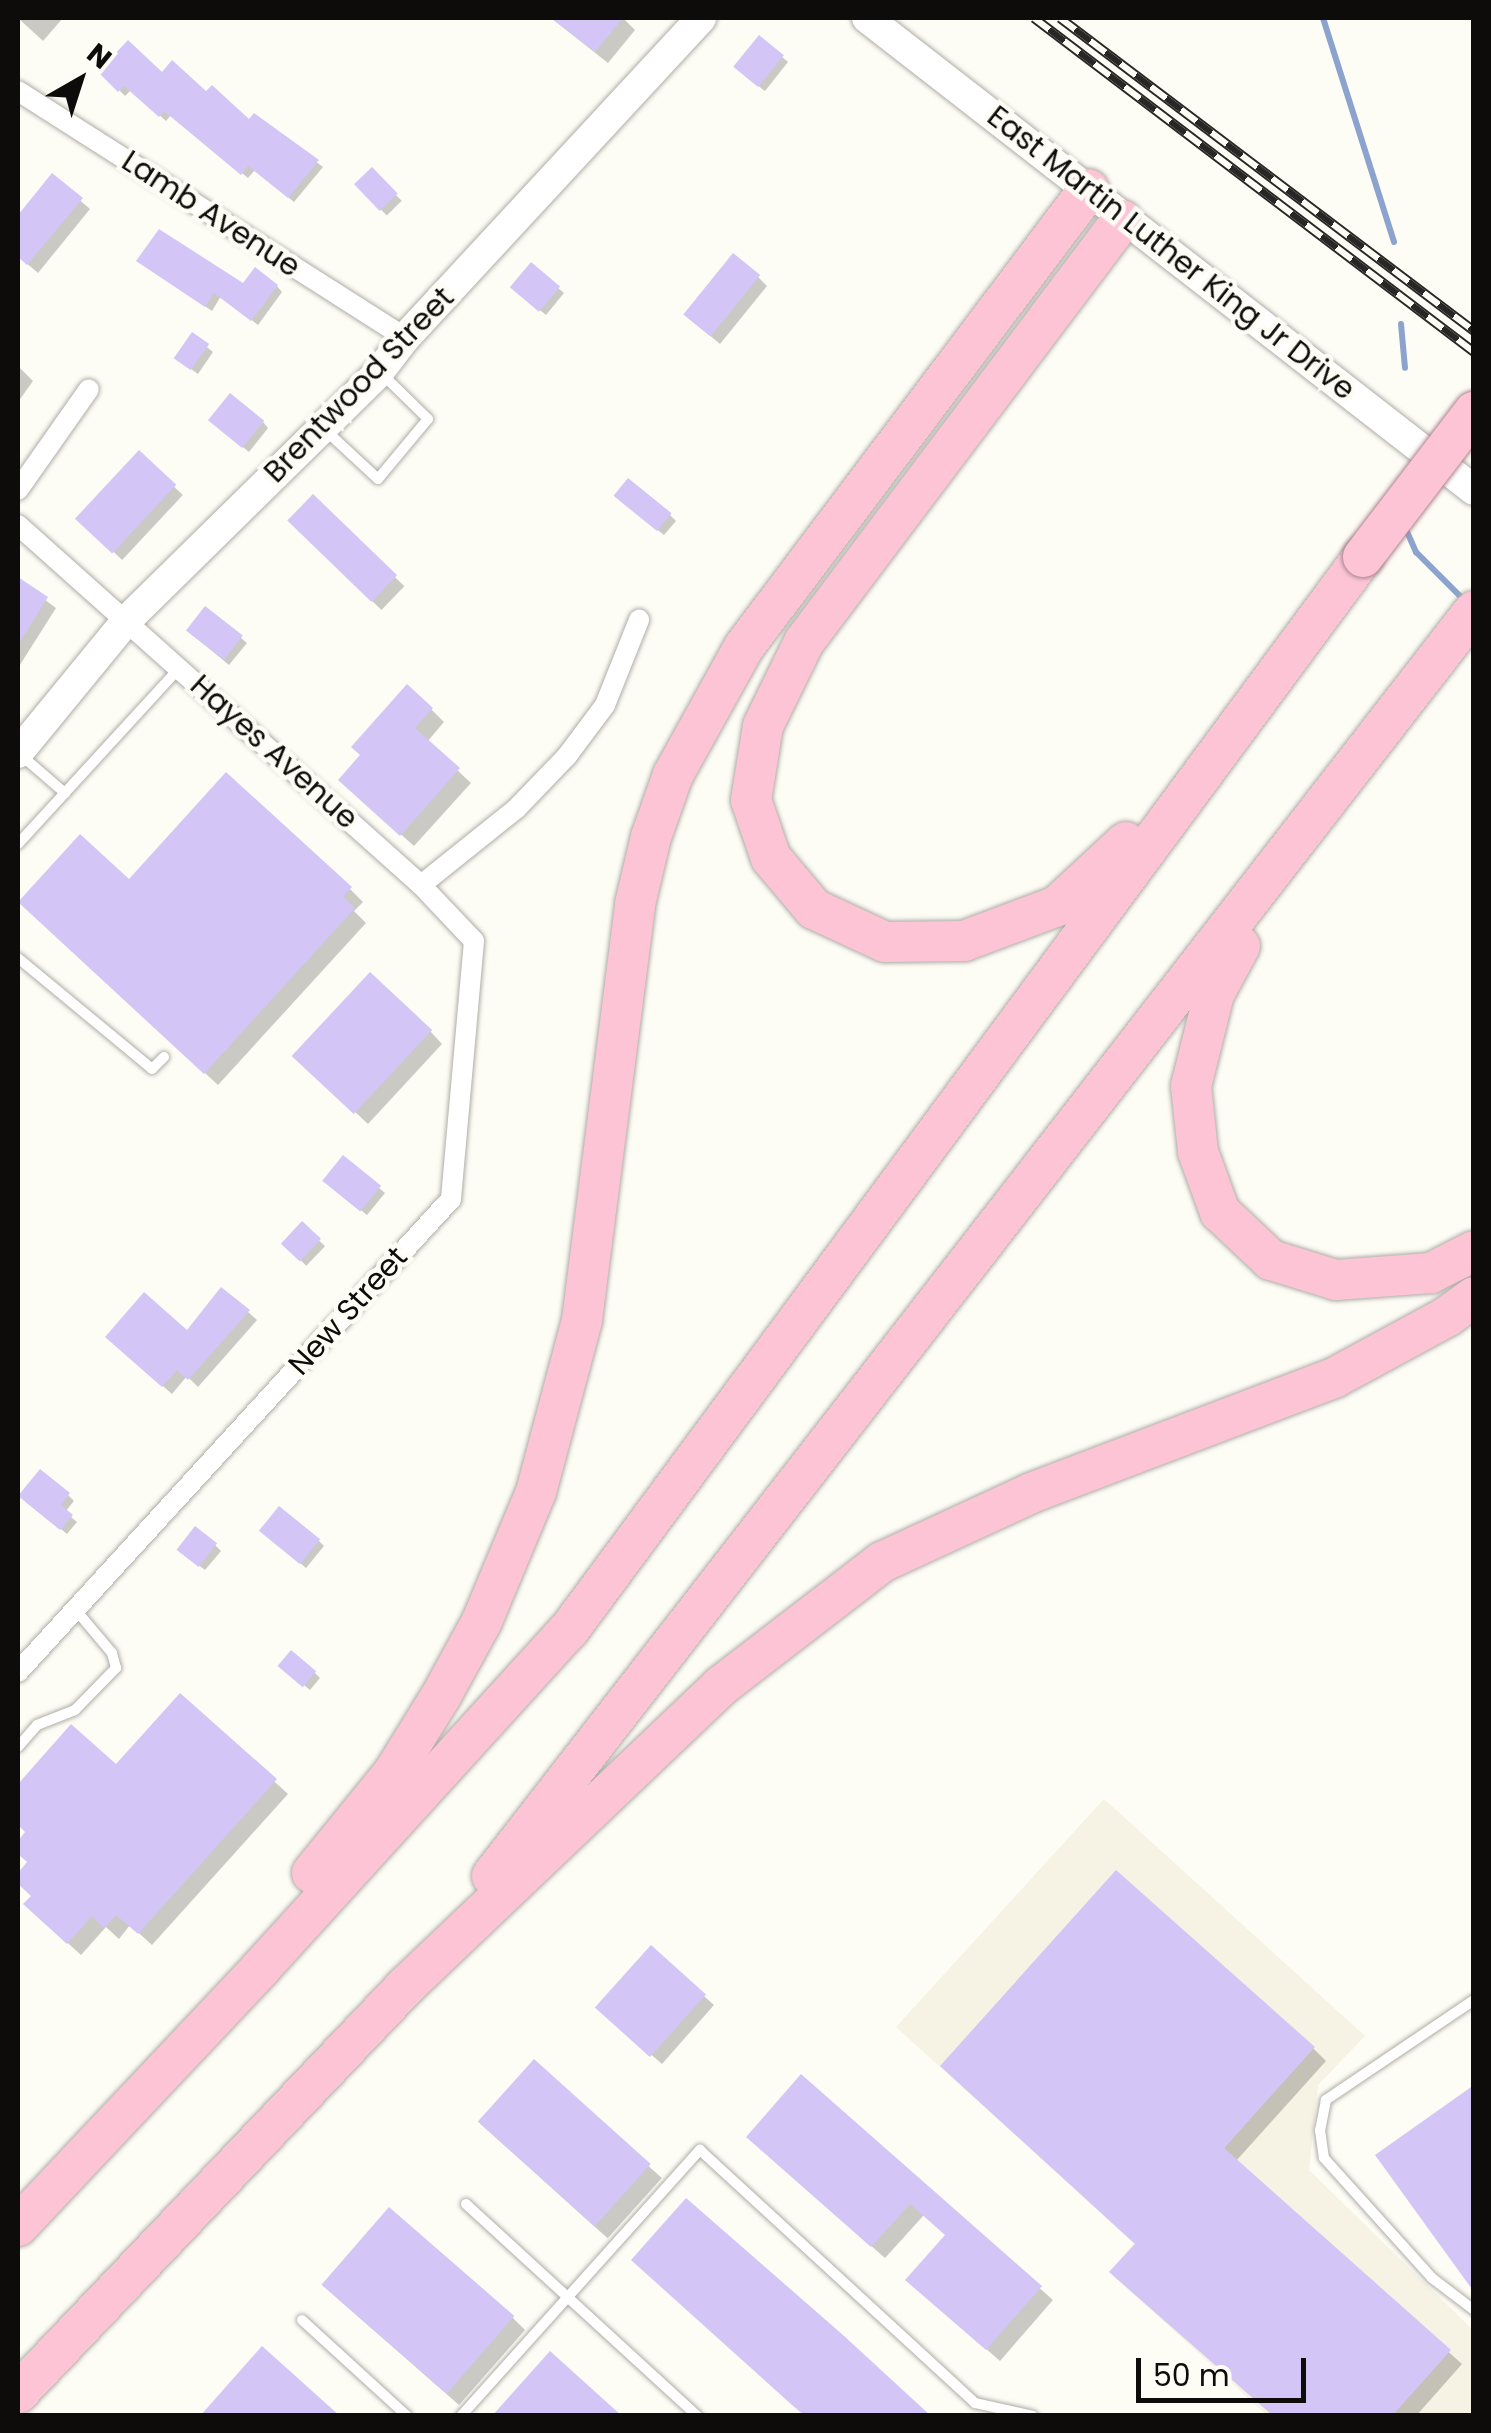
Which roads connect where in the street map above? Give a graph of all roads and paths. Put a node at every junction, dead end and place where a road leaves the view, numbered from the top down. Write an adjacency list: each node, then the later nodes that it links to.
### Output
1 (701, 18): 6 (main road, Brentwood Street)
2 (868, 18): 4 (main road, East Martin Luther King Jr Drive)
3 (18, 90): 6 (street, Lamb Avenue)
4 (1089, 189): 5 (main road, East Martin Luther King Jr Drive); 31 (highway)
5 (1122, 220): 12 (main road, East Martin Luther King Jr Drive); 19 (highway)
6 (405, 338): 7 (main road, Brentwood Street)
7 (379, 372): 10 (main road, Brentwood Street); 10 (lane)
8 (90, 389): 11 (street)
9 (1474, 412): 19 (highway, bridge)
10 (322, 428): 14 (main road, Brentwood Street)
11 (18, 490)
12 (1474, 490)
13 (18, 525): 14 (street, Hayes Avenue)
14 (127, 620): 17 (street, Hayes Avenue); 18 (main road, Brentwood Street)
15 (639, 620): 23 (street)
16 (1466, 621): 22 (highway)
17 (180, 667): 20 (lane); 23 (street, Hayes Avenue)
18 (18, 752): 20 (lane)
19 (1196, 778): 31 (highway)
20 (65, 793): 21 (lane)
21 (18, 844)
22 (1293, 847): 26 (highway); 32 (highway)
23 (420, 885): 28 (street, New Street)
24 (18, 958): 25 (lane)
25 (164, 1056)
26 (1474, 1251)
27 (1474, 1297): 32 (highway)
28 (75, 1610): 29 (street, New Street); 30 (lane)
29 (18, 1672)
30 (18, 1747)
31 (260, 1969): 35 (highway)
32 (407, 1986): 39 (highway)
33 (1474, 2000): 37 (lane)
34 (466, 2204): 36 (lane)
35 (18, 2226)
36 (566, 2298): 41 (lane); 42 (lane); 43 (lane)
37 (1474, 2310)
38 (302, 2320): 40 (lane)
39 (18, 2393)
40 (406, 2416)
41 (460, 2416)
42 (697, 2416)
43 (1033, 2416)

